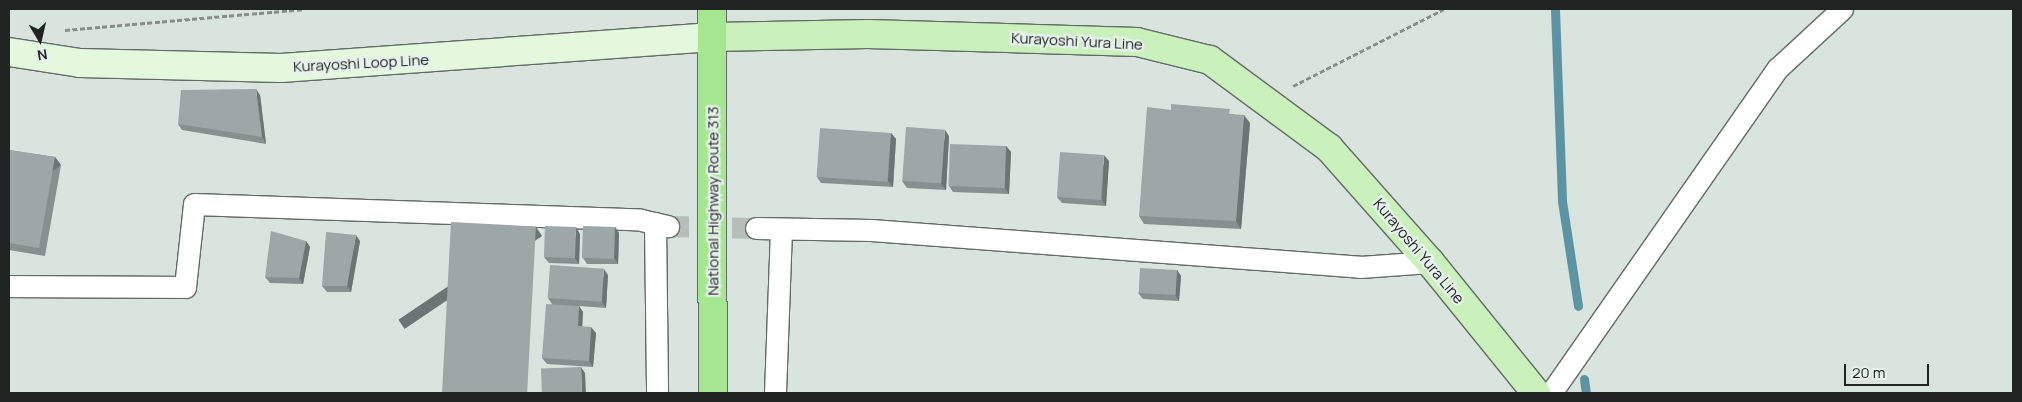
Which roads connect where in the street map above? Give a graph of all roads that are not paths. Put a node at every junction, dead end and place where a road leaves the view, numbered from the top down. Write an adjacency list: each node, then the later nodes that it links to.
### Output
1 (712, 9): 3 (highway, National Highway Route 313)
2 (1842, 9): 13 (street)
3 (713, 37): 4 (main road, Kurayoshi Loop Line); 7 (main road, Kurayoshi Yura Line); 10 (highway, National Highway Route 313)
4 (9, 52)
5 (756, 228): 6 (street)
6 (781, 230): 7 (street); 11 (street)
7 (1430, 262): 12 (main road, Kurayoshi Yura Line)
8 (9, 286): 9 (street)
9 (657, 393)
10 (713, 393)
11 (775, 393)
12 (1536, 393)
13 (1551, 393)

